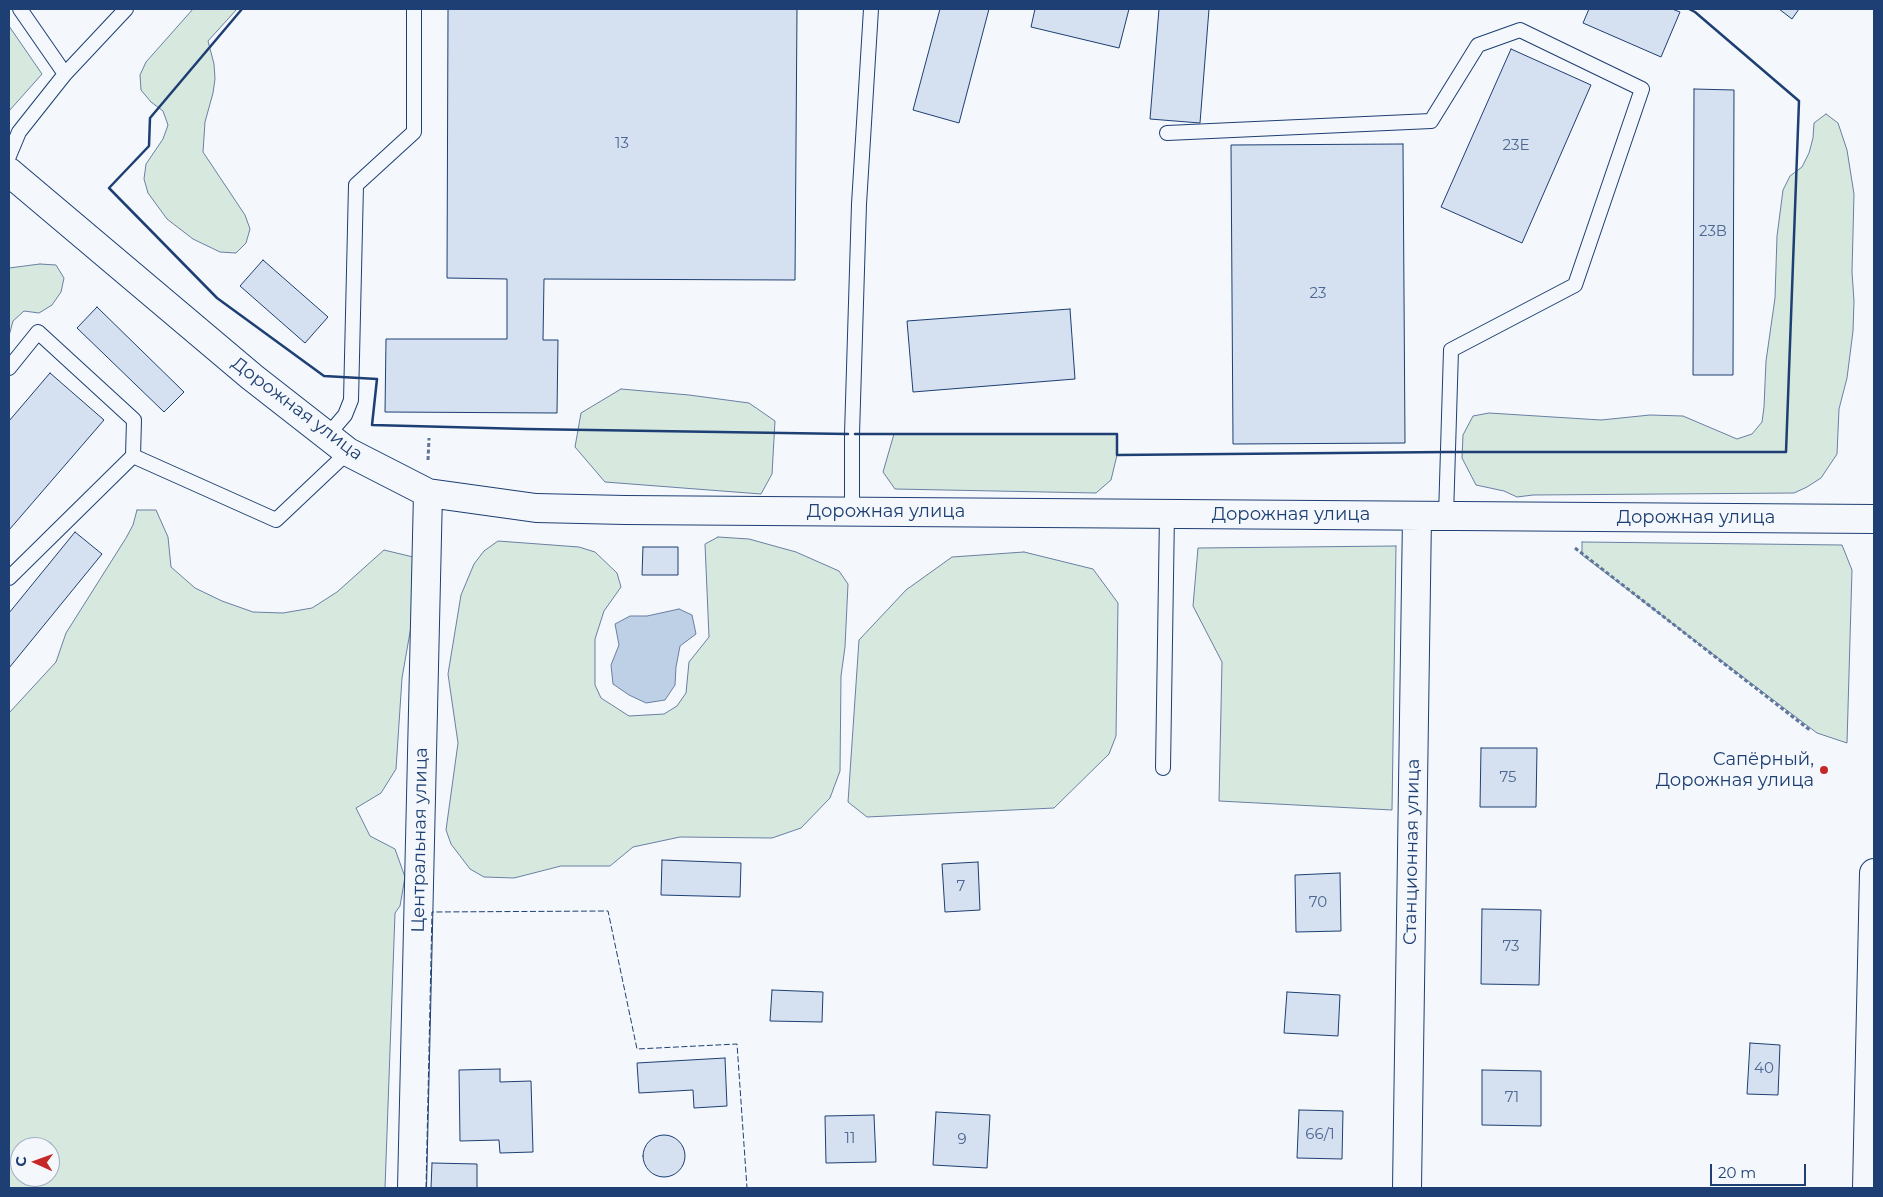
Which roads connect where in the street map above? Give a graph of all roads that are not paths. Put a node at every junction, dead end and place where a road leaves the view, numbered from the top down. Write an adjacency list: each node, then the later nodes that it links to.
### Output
1 (20, 9): 5 (lane)
2 (126, 9): 5 (lane)
3 (414, 9): 10 (lane)
4 (871, 9): 13 (lane)
5 (64, 74): 7 (lane)
6 (1167, 133): 16 (lane)
7 (9, 156)
8 (9, 172): 10 (street, Дорожная улица)
9 (9, 368): 11 (lane)
10 (338, 444): 11 (lane); 12 (street, Дорожная улица)
11 (133, 456): 18 (lane)
12 (428, 492): 13 (street, Дорожная улица); 21 (street, Центральная улица)
13 (852, 512): 14 (street, Дорожная улица)
14 (1167, 514): 15 (street, Дорожная улица); 19 (lane)
15 (1417, 516): 16 (street, Дорожная улица); 22 (street, Станционная улица)
16 (1446, 516): 17 (street, Дорожная улица)
17 (1874, 519)
18 (9, 578)
19 (1163, 768)
20 (1874, 874): 23 (street)
21 (412, 1188)
22 (1407, 1188)
23 (1867, 1188)

